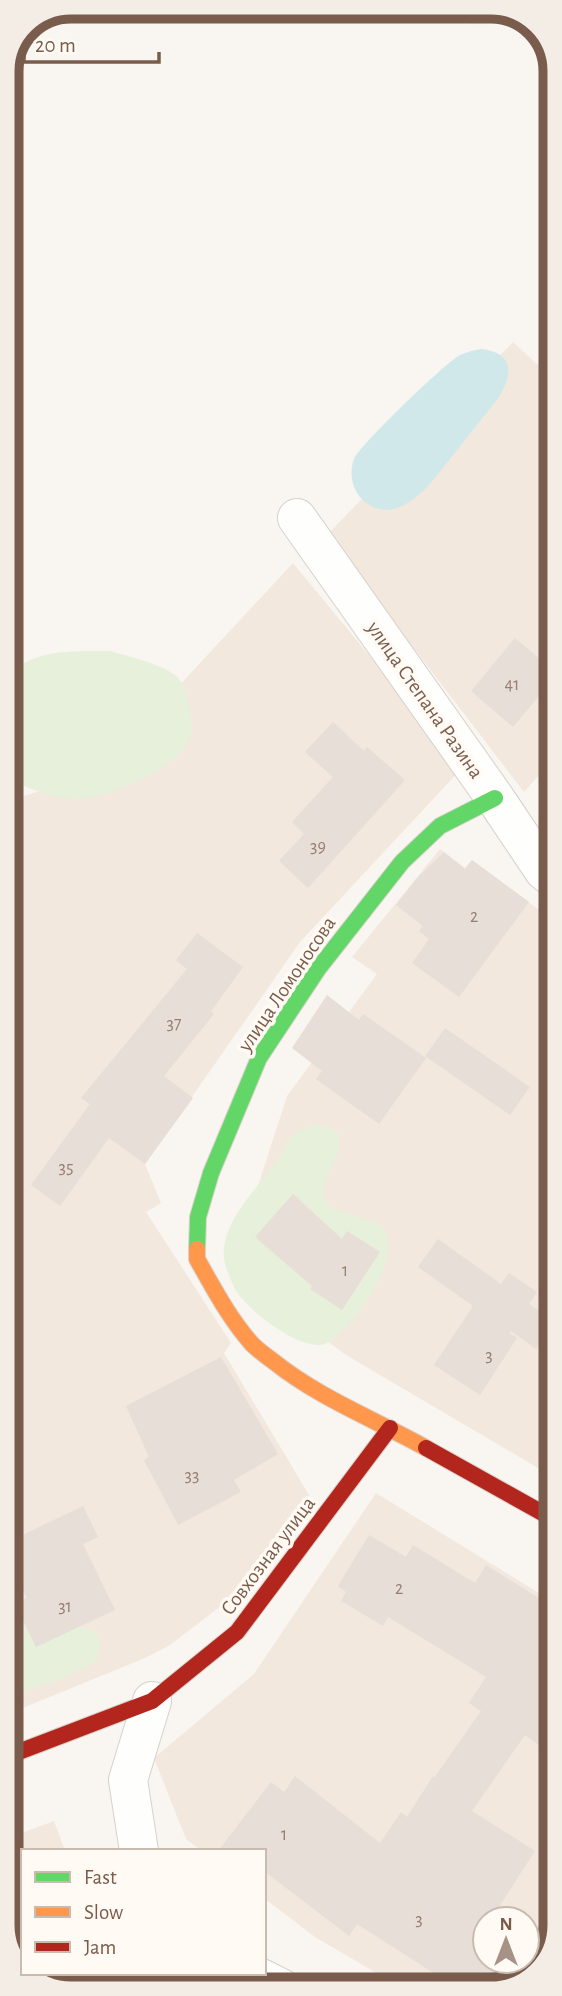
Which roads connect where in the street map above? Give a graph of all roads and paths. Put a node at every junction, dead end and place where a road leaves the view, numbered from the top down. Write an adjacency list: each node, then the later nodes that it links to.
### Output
1 (297, 518): 2 (street, улица Степана Разина)
2 (495, 798): 3 (street, улица Степана Разина); 4 (street, улица Ломоносова)
3 (543, 870)
4 (390, 1428): 5 (street, улица Ломоносова); 6 (street, Совхозная улица)
5 (543, 1513)
6 (152, 1701): 7 (street, Совхозная улица); 8 (street)
7 (19, 1752)
8 (139, 1849)

